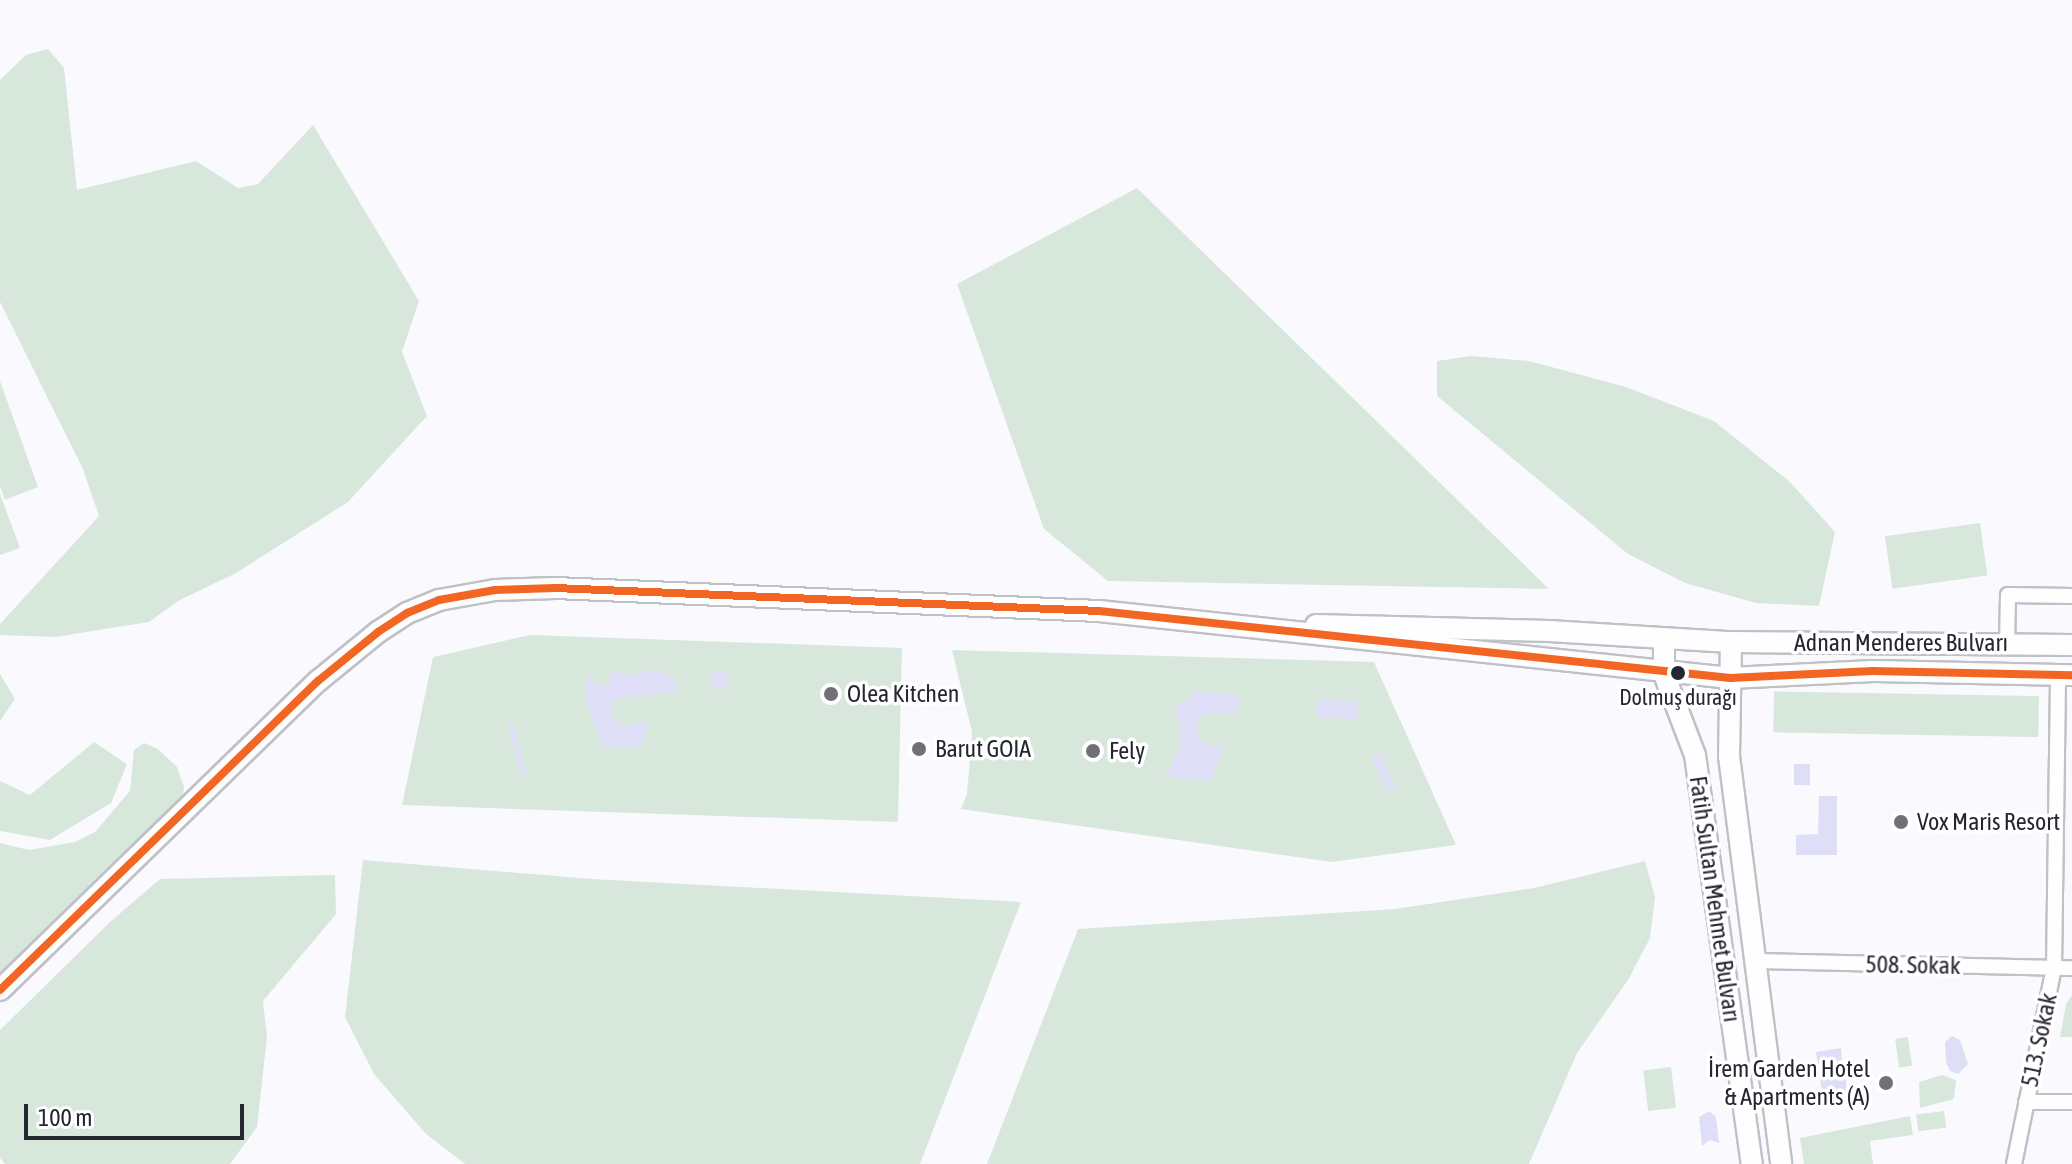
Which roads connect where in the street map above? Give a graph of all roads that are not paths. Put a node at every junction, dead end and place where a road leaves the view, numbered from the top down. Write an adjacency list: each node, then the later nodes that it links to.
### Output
1 (2072, 596): 5 (street)
2 (1248, 625): 3 (main road); 7 (main road); 13 (main road)
3 (1664, 639): 4 (main road, Adnan Menderes Bulvarı); 7 (main road, Fatih Sultan Mehmet Bulvarı)
4 (1731, 642): 5 (main road, Adnan Menderes Bulvarı); 9 (main road, Fatih Sultan Mehmet Bulvarı)
5 (2007, 644): 6 (main road, Adnan Menderes Bulvarı)
6 (2072, 645)
7 (1664, 674): 9 (main road, Adnan Menderes Bulvarı); 16 (main road, Fatih Sultan Mehmet Bulvarı)
8 (2065, 674): 9 (main road, Adnan Menderes Bulvarı); 11 (street, 513. Sokak)
9 (1730, 678): 10 (main road, Fatih Sultan Mehmet Bulvarı)
10 (1754, 961): 11 (street, 508. Sokak); 17 (main road, Fatih Sultan Mehmet Bulvarı)
11 (2054, 968): 12 (street, 508. Sokak); 14 (street, 513. Sokak)
12 (2072, 968)
13 (0, 990)
14 (2026, 1102): 15 (street); 18 (street, 513. Sokak)
15 (2072, 1102)
16 (1752, 1164)
17 (1781, 1164)
18 (2014, 1164)

